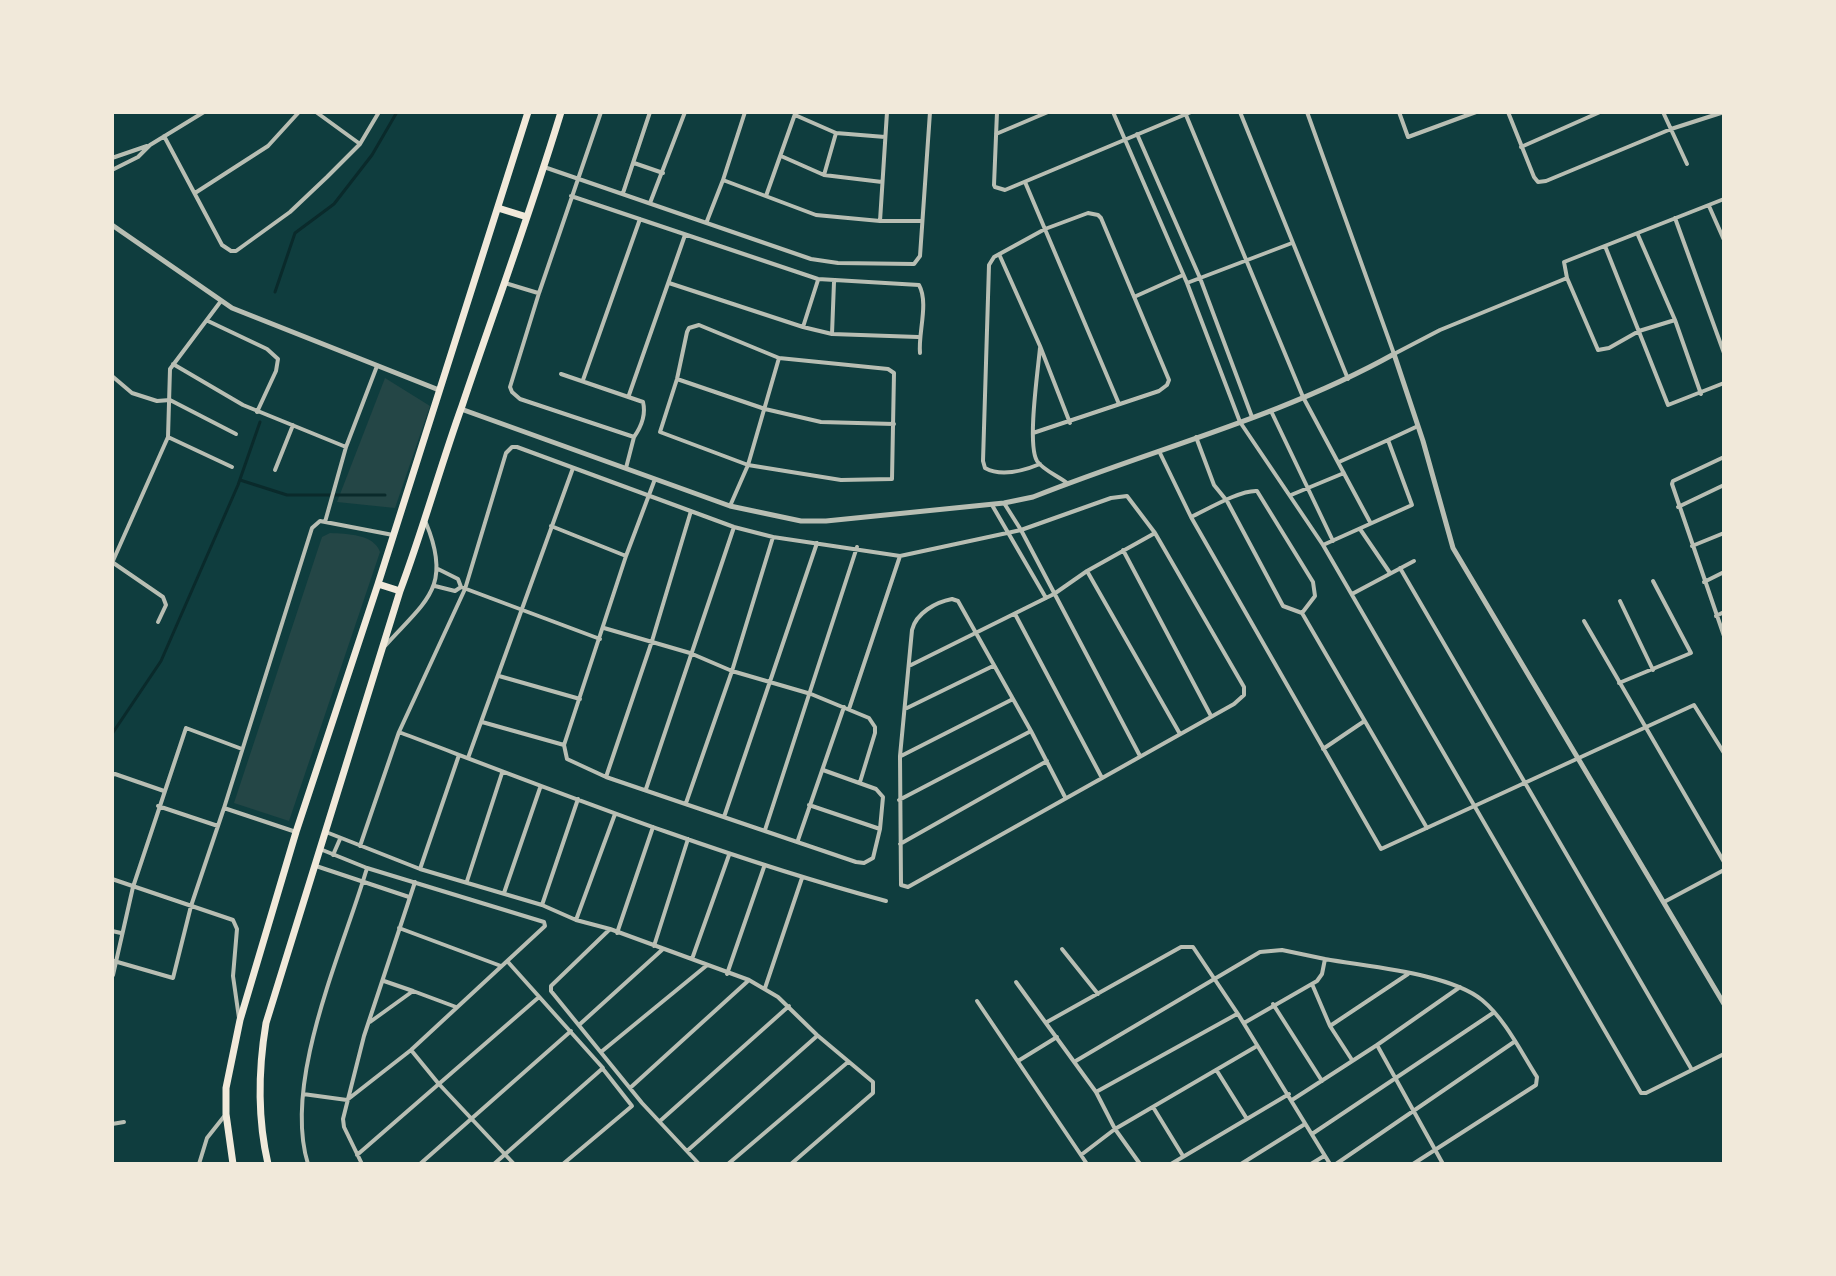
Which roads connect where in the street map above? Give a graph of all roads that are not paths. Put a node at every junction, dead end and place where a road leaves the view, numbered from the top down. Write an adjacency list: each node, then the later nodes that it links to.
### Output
1 (204, 112): 30 (street)
2 (299, 112): 48 (street)
3 (316, 112): 33 (street)
4 (379, 112): 33 (street)
5 (528, 112): 55 (highway)
6 (561, 112): 40 (highway)
7 (601, 112): 44 (street)
8 (650, 112): 38 (street)
9 (685, 112): 42 (street)
10 (745, 112): 45 (street)
11 (887, 112): 31 (street)
12 (930, 112): 61 (street)
13 (997, 112): 28 (street)
14 (1048, 112): 28 (street)
15 (1113, 112): 32 (street)
16 (1240, 112): 67 (street)
17 (1307, 112): 91 (street)
18 (1399, 112): 19 (street)
19 (1476, 112)
20 (1508, 112): 35 (street)
21 (1600, 112): 35 (street)
22 (1663, 112): 26 (street)
23 (1724, 112): 26 (street)
24 (796, 113): 27 (street); 36 (street)
25 (1188, 113): 29 (street); 70 (street)
26 (1671, 129): 35 (street); 39 (street)
27 (836, 133): 31 (street); 43 (street)
28 (996, 134): 47 (street)
29 (1137, 134): 32 (street); 72 (street)
30 (164, 136): 34 (street); 48 (street)
31 (885, 137): 46 (street)
32 (1123, 138): 47 (street); 71 (street)
33 (360, 144): 48 (street)
34 (150, 145): 37 (street); 41 (street)
35 (1521, 147)
36 (781, 156): 43 (street); 51 (street)
37 (112, 158)
38 (634, 163): 42 (street); 49 (street)
39 (1687, 164)
40 (544, 167): 44 (street); 56 (highway)
41 (112, 170)
42 (663, 173): 53 (street)
43 (824, 175): 46 (street)
44 (578, 178): 49 (street); 50 (street)
45 (723, 180): 51 (street); 59 (street)
46 (882, 182): 60 (street)
47 (1025, 182): 63 (street)
48 (195, 193)
49 (623, 193): 53 (street)
50 (571, 196): 58 (street); 79 (street)
51 (765, 197): 60 (street)
52 (1724, 199): 54 (street)
53 (650, 203): 59 (street)
54 (1709, 206): 57 (street); 66 (street)
55 (498, 208): 56 (highway); 101 (highway)
56 (527, 217): 76 (highway)
57 (1675, 218): 65 (street); 90 (street)
58 (640, 219): 64 (street); 99 (street)
59 (707, 221): 61 (street)
60 (880, 221): 61 (street)
61 (921, 221)
62 (112, 225): 81 (street)
63 (1045, 229): 69 (street); 80 (street); 106 (street)
64 (685, 235): 74 (street); 77 (street)
65 (1638, 235): 68 (street); 82 (street)
66 (1724, 240)
67 (1292, 243): 70 (street); 98 (street)
68 (1605, 246): 73 (street); 85 (street)
69 (999, 254): 88 (street); 127 (street)
70 (1246, 261): 72 (street); 104 (street)
71 (1183, 275): 78 (street); 80 (street)
72 (1200, 278): 78 (street); 111 (street)
73 (1567, 278): 85 (street); 91 (street)
74 (818, 279): 75 (street); 84 (street)
75 (834, 282): 86 (street); 87 (street)
76 (505, 283): 79 (street); 107 (highway)
77 (669, 283): 84 (street); 103 (street)
78 (1187, 283): 112 (street)
79 (539, 293): 120 (street)
80 (1134, 297): 106 (street)
81 (221, 301): 83 (street); 94 (street)
82 (1675, 320): 85 (street); 102 (street)
83 (207, 321): 93 (street); 110 (street)
84 (803, 327): 86 (street)
85 (1639, 331): 102 (street)
86 (832, 334): 87 (street)
87 (918, 337): 89 (street)
88 (1040, 346): 113 (street); 117 (street)
89 (920, 353)
90 (1724, 353)
91 (1394, 354): 98 (street); 116 (street)
92 (779, 358): 97 (street); 108 (street); 114 (street)
93 (173, 364): 105 (street); 110 (street)
94 (377, 366): 101 (street); 123 (street)
95 (561, 374): 99 (street)
96 (112, 376): 105 (street)
97 (677, 379): 108 (street); 128 (street)
98 (1348, 379): 104 (street)
99 (583, 380): 103 (street)
100 (1724, 383): 102 (street)
101 (439, 390): 157 (highway)
102 (1701, 394)
103 (629, 395): 120 (street)
104 (1303, 397): 109 (street); 126 (street)
105 (170, 400): 118 (street); 119 (street)
106 (1119, 404): 113 (street)
107 (461, 409): 131 (street); 149 (highway)
108 (765, 409): 114 (street); 128 (street)
109 (1271, 411): 111 (street); 137 (street)
110 (257, 412): 115 (street)
111 (1252, 417): 112 (street)
112 (1240, 422): 121 (street); 139 (street)
113 (1070, 423): 117 (street)
114 (894, 424): 128 (street)
115 (293, 425): 123 (street); 132 (street)
116 (1418, 426): 122 (street); 225 (street)
117 (1033, 433): 127 (street)
118 (236, 434)
119 (168, 437): 129 (street); 168 (street)
120 (634, 437): 131 (street)
121 (1196, 437): 124 (street); 140 (street)
122 (1388, 440): 126 (street); 148 (street)
123 (346, 447): 147 (street)
124 (1159, 451): 135 (street); 146 (street)
125 (1724, 457): 144 (street)
126 (1339, 462): 133 (street)
127 (1040, 464): 135 (street)
128 (748, 465): 143 (street)
129 (232, 467)
130 (573, 468): 138 (street); 150 (street); 178 (street)
131 (626, 468): 134 (street)
132 (275, 470)
133 (1344, 473): 137 (street); 148 (street)
134 (655, 479): 138 (street); 143 (street)
135 (1067, 484): 141 (street)
136 (1724, 485): 144 (street)
137 (1306, 487): 139 (street); 159 (street)
138 (649, 495): 145 (street); 165 (street)
139 (1291, 495): 161 (street)
140 (1227, 501): 146 (street); 186 (street); 186 (street)
141 (1004, 503): 142 (street); 153 (street)
142 (992, 505): 143 (street); 154 (street)
143 (730, 506)
144 (1678, 507): 162 (street)
145 (691, 511): 151 (street); 195 (street)
146 (1191, 517): 219 (street)
147 (325, 522): 157 (street); 218 (street)
148 (1370, 522): 152 (street)
149 (426, 523): 170 (street); 179 (highway)
150 (551, 526): 165 (street); 184 (street)
151 (734, 527): 158 (street); 197 (street)
152 (1360, 529): 159 (street); 173 (street)
153 (1021, 530): 154 (street); 155 (street); 180 (street)
154 (1011, 533): 166 (street); 182 (street)
155 (1155, 533): 164 (street); 210 (street)
156 (1724, 533): 162 (street)
157 (393, 535): 176 (highway)
158 (773, 537): 160 (street); 201 (street)
159 (1333, 541): 161 (street)
160 (817, 542): 163 (street); 203 (street)
161 (1323, 545): 181 (street)
162 (1692, 546): 175 (street)
163 (857, 547): 166 (street); 205 (street)
164 (1123, 550): 171 (street); 210 (street)
165 (626, 556): 191 (street)
166 (900, 556): 208 (street)
167 (1414, 561): 169 (street)
168 (112, 562): 190 (street)
169 (1400, 568): 173 (street); 233 (street)
170 (438, 569): 177 (street); 178 (street)
171 (1087, 571): 180 (street); 216 (street)
172 (1724, 572): 175 (street)
173 (1390, 573): 181 (street)
174 (1653, 581): 200 (street)
175 (1704, 582): 188 (street)
176 (378, 584): 179 (highway); 253 (highway)
177 (435, 586): 178 (street); 196 (street)
178 (463, 588): 184 (street); 215 (street)
179 (400, 591): 196 (highway)
180 (1054, 594): 182 (street); 223 (street)
181 (1352, 594): 244 (street)
182 (1046, 598): 187 (street)
183 (1620, 601): 200 (street)
184 (522, 608): 194 (street); 202 (street)
185 (1724, 612): 188 (street)
186 (1302, 613): 212 (street)
187 (1015, 614): 192 (street); 231 (street)
188 (1716, 616): 193 (street)
189 (1584, 621): 204 (street)
190 (158, 622)
191 (604, 628): 194 (street); 195 (street)
192 (975, 632): 198 (street); 198 (street); 199 (street)
193 (1724, 636)
194 (600, 639): 206 (street)
195 (652, 641): 197 (street); 230 (street)
196 (381, 651): 252 (highway)
197 (690, 653): 201 (street); 235 (street)
198 (910, 665): 209 (street)
199 (993, 666): 207 (street); 209 (street)
200 (1653, 670): 204 (street)
201 (732, 671): 203 (street); 240 (street)
202 (499, 676): 206 (street); 211 (street)
203 (771, 681): 205 (street); 246 (street)
204 (1619, 683): 213 (street)
205 (811, 694): 208 (street); 251 (street)
206 (580, 699): 217 (street)
207 (1013, 699): 214 (street); 222 (street)
208 (846, 708): 227 (street); 232 (street)
209 (907, 708): 222 (street)
210 (1211, 716): 216 (street)
211 (482, 722): 217 (street); 224 (street)
212 (1363, 722): 219 (street); 249 (street)
213 (1645, 728): 220 (street); 225 (street); 262 (street)
214 (1031, 731): 226 (street); 239 (street)
215 (399, 732): 221 (street); 258 (street)
216 (1180, 734): 223 (street)
217 (564, 745): 230 (street)
218 (242, 749): 236 (street); 243 (street)
219 (1323, 749): 249 (street)
220 (1724, 753)
221 (459, 755): 224 (street); 266 (street)
222 (900, 756): 239 (street)
223 (1140, 756): 231 (street)
224 (468, 758): 228 (street)
225 (1579, 758): 233 (street); 277 (street)
226 (1047, 761): 237 (street); 257 (street)
227 (823, 770): 232 (street); 241 (street)
228 (503, 772): 234 (street); 270 (street)
229 (112, 775): 236 (street)
230 (606, 777): 235 (street)
231 (1102, 778): 237 (street)
232 (860, 783): 250 (street)
233 (1524, 784): 244 (street); 336 (street)
234 (540, 788): 238 (street); 274 (street)
235 (646, 789): 240 (street)
236 (164, 791): 242 (street)
237 (1065, 797): 257 (street)
238 (578, 799): 245 (street); 278 (street)
239 (899, 800): 257 (street)
240 (686, 803): 246 (street)
241 (809, 805): 250 (street); 256 (street)
242 (158, 806): 247 (street); 273 (street)
243 (224, 808): 247 (street); 253 (street)
244 (1475, 808): 249 (street); 336 (street)
245 (615, 814): 248 (street); 280 (street)
246 (724, 817): 251 (street)
247 (218, 826): 279 (street)
248 (653, 827): 255 (street); 285 (street)
249 (1427, 828)
250 (880, 829): 256 (street)
251 (765, 830): 256 (street)
252 (324, 831): 254 (street); 259 (highway)
253 (296, 832): 316 (highway)
254 (340, 839): 258 (street); 260 (street)
255 (688, 839): 261 (street); 286 (street)
256 (798, 840)
257 (900, 844)
258 (360, 846): 266 (street)
259 (319, 849): 260 (street); 263 (highway)
260 (333, 855): 265 (street)
261 (729, 855): 264 (street); 289 (street)
262 (1724, 862)
263 (314, 865): 272 (street); 367 (highway)
264 (764, 866): 268 (street); 295 (street)
265 (367, 868): 271 (street); 272 (street)
266 (420, 869): 270 (street)
267 (1724, 870): 277 (street)
268 (802, 878): 276 (street); 305 (street)
269 (112, 879): 273 (street)
270 (467, 881): 274 (street)
271 (415, 882): 275 (street); 292 (street)
272 (363, 883): 275 (street); 343 (street)
273 (133, 887): 279 (street); 284 (street)
274 (504, 893): 278 (street)
275 (409, 897): 281 (street)
276 (886, 901)
277 (1664, 902): 311 (street)
278 (542, 905): 280 (street)
279 (191, 906): 291 (street); 316 (street)
280 (576, 920): 282 (street)
281 (399, 928): 293 (street); 301 (street)
282 (610, 929): 285 (street); 320 (street)
283 (112, 931): 284 (street)
284 (121, 933): 291 (street)
285 (617, 933): 286 (street)
286 (654, 946): 287 (street)
287 (663, 949): 289 (street); 320 (street)
288 (1062, 949): 307 (street)
289 (692, 959): 294 (street)
290 (1325, 959): 296 (street); 298 (street); 303 (street)
291 (114, 961): 297 (street)
292 (508, 962): 293 (street); 308 (street)
293 (501, 966): 313 (street)
294 (706, 966): 295 (street); 329 (street)
295 (727, 974): 299 (street)
296 (1408, 974): 304 (street); 321 (street)
297 (112, 975): 300 (street)
298 (1214, 979): 307 (street); 315 (street); 334 (street)
299 (749, 980): 305 (street); 341 (street)
300 (112, 981)
301 (384, 981): 306 (street); 319 (street)
302 (1016, 982): 317 (street)
303 (1312, 984): 310 (street); 321 (street)
304 (1461, 987): 314 (street); 326 (street)
305 (765, 988): 312 (street)
306 (413, 991): 313 (street); 319 (street)
307 (1098, 995): 317 (street)
308 (539, 997): 322 (street); 340 (street)
309 (977, 1001): 332 (street)
310 (1273, 1004): 318 (street); 339 (street)
311 (1724, 1004)
312 (789, 1006): 323 (street); 352 (street)
313 (456, 1008): 328 (street)
314 (1493, 1013): 325 (street); 338 (street)
315 (1238, 1014): 318 (street); 342 (street)
316 (240, 1020): 349 (highway)
317 (1047, 1022): 324 (street)
318 (1244, 1023): 327 (street)
319 (368, 1024): 345 (street)
320 (579, 1025): 329 (street)
321 (1330, 1026): 331 (street)
322 (571, 1031): 335 (street); 351 (street)
323 (817, 1035): 333 (street); 359 (street)
324 (1057, 1037): 332 (street); 334 (street)
325 (1514, 1042): 348 (street); 358 (street)
326 (1377, 1045): 331 (street); 338 (street)
327 (1257, 1046): 337 (street); 344 (street)
328 (411, 1050): 340 (street); 345 (street)
329 (601, 1052): 341 (street)
330 (1724, 1054): 336 (street)
331 (1352, 1060): 339 (street)
332 (1018, 1061): 362 (street)
333 (848, 1062): 375 (street); 376 (street)
334 (1074, 1062): 342 (street)
335 (603, 1069): 360 (street); 373 (street)
336 (1692, 1070)
337 (1217, 1071): 347 (street); 350 (street)
338 (1395, 1080): 348 (street); 357 (street)
339 (1322, 1081): 346 (street)
340 (438, 1083): 351 (street); 361 (street)
341 (630, 1088): 352 (street)
342 (1096, 1092): 356 (street)
343 (303, 1094): 345 (street); 368 (street)
344 (1289, 1094): 346 (street); 350 (street)
345 (347, 1100): 361 (street)
346 (1292, 1100): 355 (street)
347 (1153, 1107): 356 (street); 363 (street)
348 (1413, 1113): 358 (street); 382 (street)
349 (226, 1114): 365 (street); 366 (highway)
350 (1247, 1119): 363 (street)
351 (473, 1120): 360 (street); 370 (street)
352 (660, 1121): 359 (street)
353 (124, 1122): 354 (street)
354 (112, 1124)
355 (1305, 1124): 357 (street); 380 (street)
356 (1115, 1129): 362 (street); 378 (street)
357 (1312, 1134): 364 (street)
358 (1435, 1150): 383 (street); 384 (street)
359 (687, 1151): 374 (street)
360 (505, 1154): 371 (street); 372 (street)
361 (356, 1155): 369 (street)
362 (1081, 1155): 377 (street)
363 (1183, 1156): 379 (street)
364 (1324, 1156): 381 (street); 382 (street)
365 (199, 1164)
366 (233, 1164)
367 (268, 1164)
368 (308, 1164)
369 (362, 1164)
370 (420, 1164)
371 (494, 1164)
372 (514, 1164)
373 (563, 1164)
374 (699, 1164)
375 (728, 1164)
376 (791, 1164)
377 (1087, 1164)
378 (1140, 1164)
379 (1171, 1164)
380 (1241, 1164)
381 (1311, 1164)
382 (1333, 1164)
383 (1413, 1164)
384 (1443, 1164)

